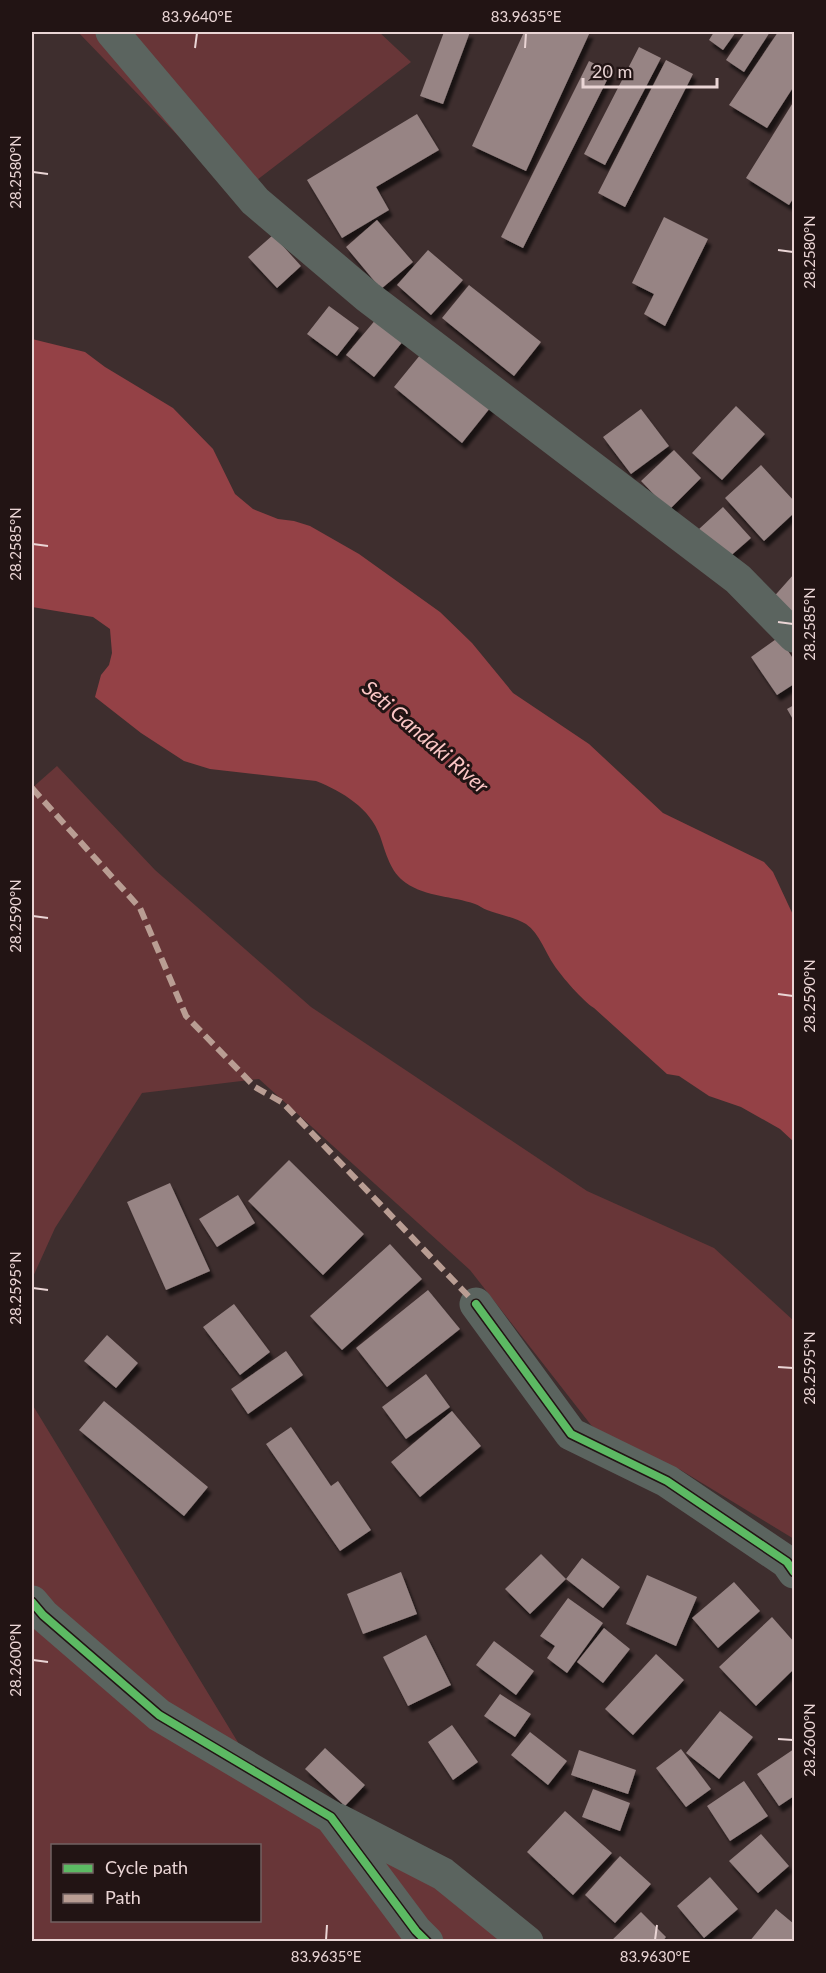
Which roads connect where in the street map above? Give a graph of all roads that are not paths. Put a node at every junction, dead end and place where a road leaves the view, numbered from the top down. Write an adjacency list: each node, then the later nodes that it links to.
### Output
1 (112, 32): 2 (street)
2 (795, 636)
3 (476, 1304): 4 (street)
4 (795, 1572)
5 (32, 1602): 6 (street)
6 (331, 1817): 7 (street); 8 (street)
7 (427, 1941)
8 (527, 1941)

